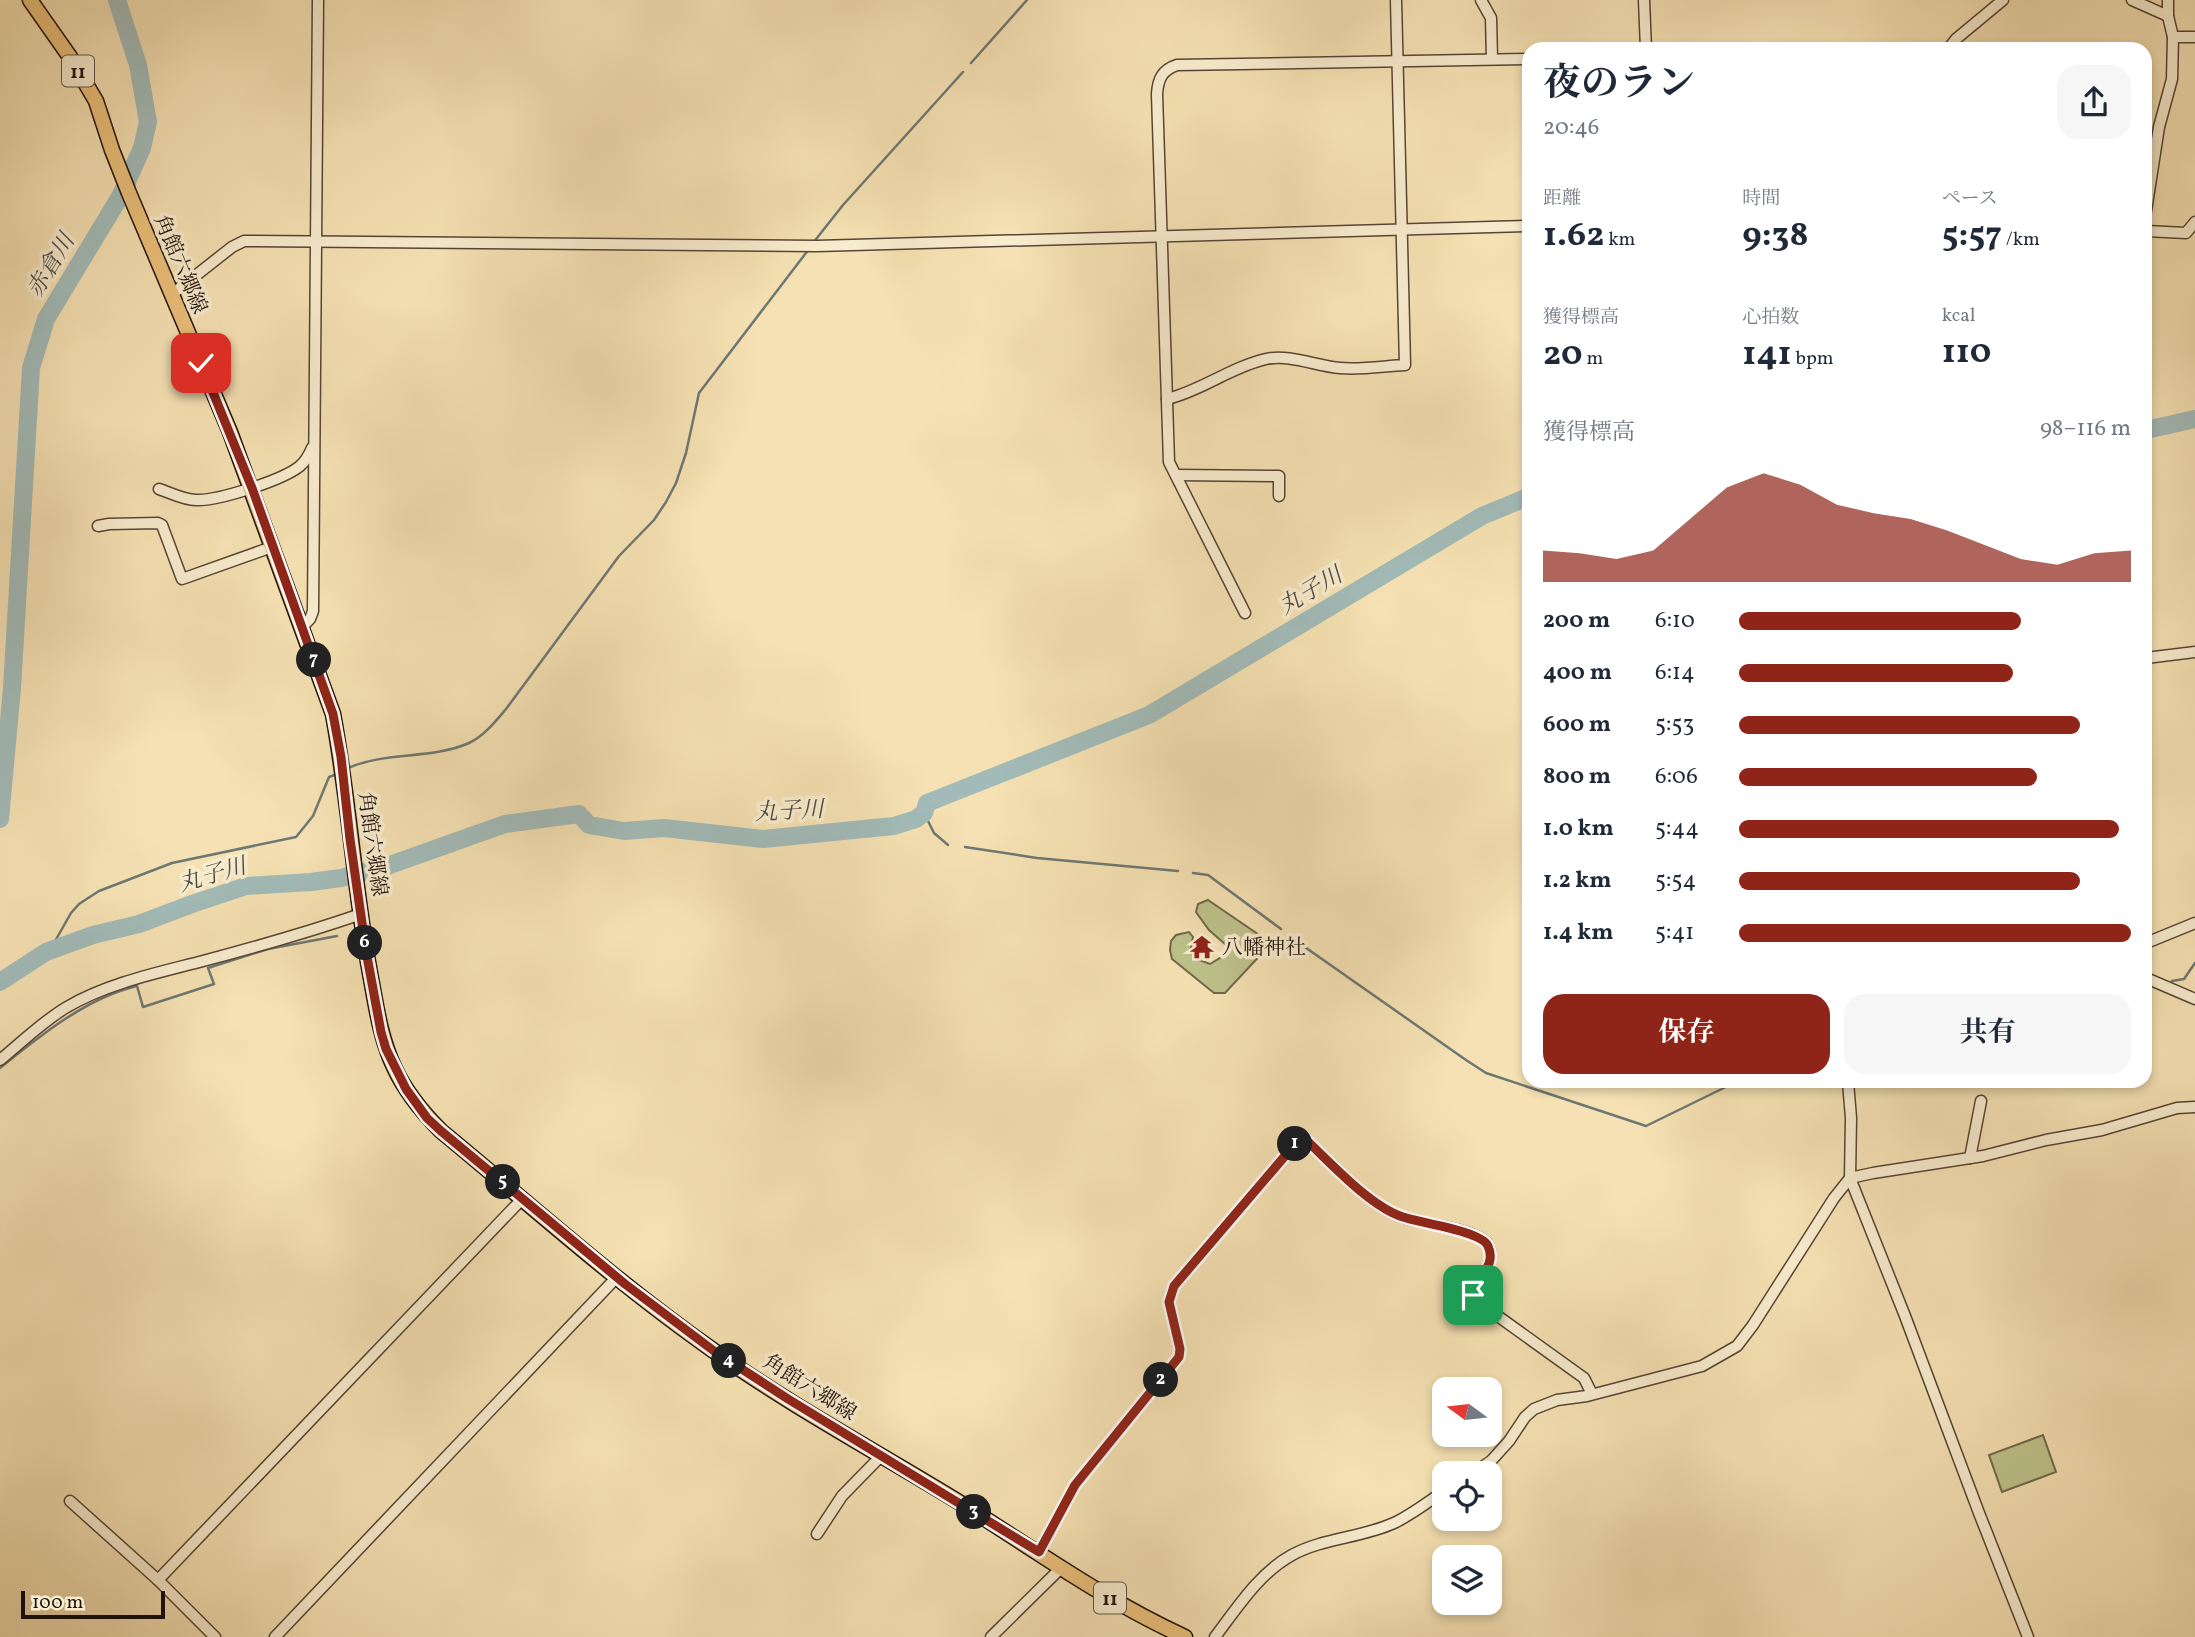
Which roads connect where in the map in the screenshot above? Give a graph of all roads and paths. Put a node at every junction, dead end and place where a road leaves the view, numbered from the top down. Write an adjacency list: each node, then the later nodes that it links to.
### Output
1 (30, 0): 24 (main road, 角館六郷線 / 11)
2 (318, 0): 23 (street)
3 (1396, 0): 16 (street)
4 (1481, 0): 14 (street)
5 (1644, 0): 12 (street)
6 (2003, 0): 13 (street)
7 (2132, 0): 9 (street)
8 (2168, 0): 9 (street)
9 (2168, 16): 10 (street)
10 (2173, 37): 11 (street); 17 (street)
11 (2195, 37)
12 (1646, 42)
13 (1954, 42)
14 (1492, 59): 15 (street); 16 (street)
15 (1522, 59)
16 (1397, 60): 20 (street); 22 (street)
17 (2152, 172)
18 (2195, 222): 21 (street)
19 (1522, 226): 20 (street)
20 (1402, 229): 22 (street); 25 (street)
21 (2152, 231)
22 (1161, 236): 23 (street); 25 (street)
23 (316, 242): 24 (street); 26 (street)
24 (171, 295): 28 (main road, 角館六郷線 / 11)
25 (1167, 399): 27 (street)
26 (313, 445): 28 (street); 34 (street)
27 (1176, 475): 30 (street); 33 (street)
28 (252, 488): 29 (street); 32 (main road, 角館六郷線 / 11)
29 (159, 489)
30 (1279, 496)
31 (98, 526): 32 (street)
32 (272, 547): 34 (main road, 角館六郷線 / 11)
33 (1245, 613)
34 (303, 626): 37 (main road, 角館六郷線 / 11)
35 (2195, 652): 36 (street)
36 (2152, 657)
37 (361, 915): 42 (street); 48 (main road, 角館六郷線 / 11)
38 (2195, 923): 39 (street)
39 (2152, 941)
40 (2152, 981): 41 (street)
41 (2195, 999)
42 (0, 1059)
43 (1848, 1088): 47 (street)
44 (1981, 1101): 46 (street)
45 (2195, 1107): 46 (street)
46 (1970, 1158): 47 (street)
47 (1850, 1178): 50 (street); 64 (street)
48 (523, 1198): 49 (main road, 角館六郷線 / 11); 58 (street)
49 (617, 1277): 51 (main road, 角館六郷線 / 11); 61 (street)
50 (1592, 1394): 52 (street); 56 (street)
51 (882, 1455): 55 (street); 56 (main road, 角館六郷線 / 11)
52 (1491, 1461)
53 (1432, 1499): 63 (street)
54 (70, 1501): 58 (street)
55 (817, 1534)
56 (1039, 1552): 57 (main road, 角館六郷線 / 11)
57 (1062, 1567): 59 (main road, 角館六郷線 / 11); 62 (street)
58 (158, 1580): 60 (street)
59 (1181, 1636)
60 (215, 1637)
61 (275, 1637)
62 (991, 1637)
63 (1215, 1637)
64 (2028, 1637)

